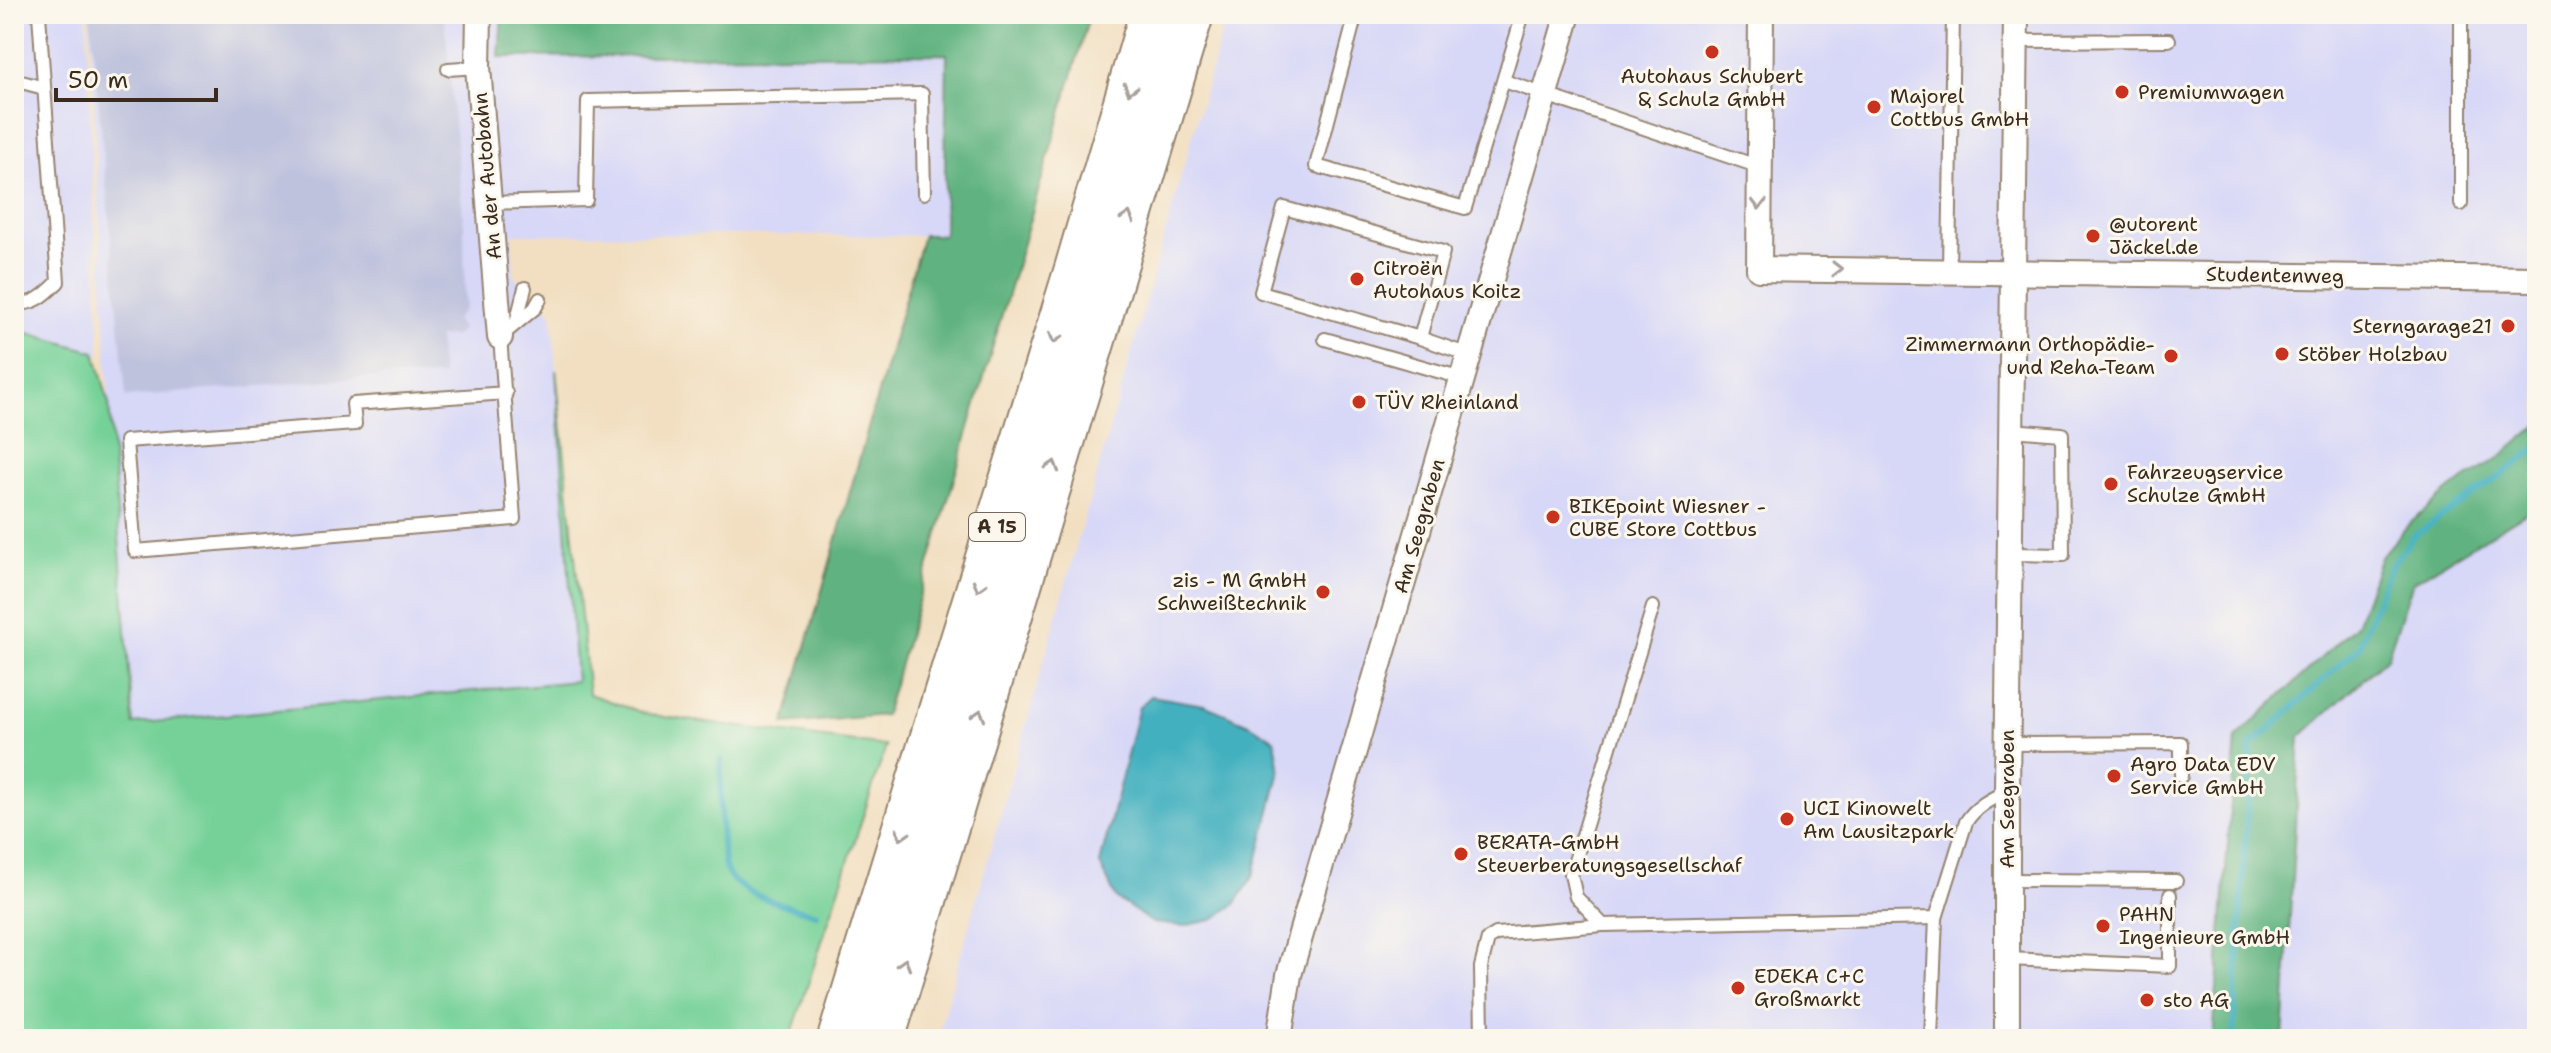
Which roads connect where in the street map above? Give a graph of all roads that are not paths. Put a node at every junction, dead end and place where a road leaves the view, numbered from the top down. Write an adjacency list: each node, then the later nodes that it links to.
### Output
1 (39, 14): 18 (lane)
2 (479, 14): 14 (street, An der Autobahn)
3 (1152, 14): 48 (highway, A 15, one-way to 48)
4 (1191, 14): 49 (highway, A 15, one-way to 4)
5 (1356, 14): 17 (lane)
6 (1523, 14): 17 (lane)
7 (1568, 14): 19 (street, Am Seegraben)
8 (1761, 14): 20 (street)
9 (1953, 14): 24 (lane)
10 (2016, 14): 13 (street, Am Seegraben)
11 (2461, 14): 23 (lane)
12 (2169, 40): 13 (lane)
13 (2015, 41): 25 (street, Am Seegraben)
14 (478, 67): 15 (lane); 22 (street, An der Autobahn)
15 (448, 69)
16 (14, 80): 18 (lane)
17 (1504, 81): 19 (lane)
18 (44, 88): 29 (lane)
19 (1545, 95): 20 (lane); 33 (street, Am Seegraben)
20 (1760, 167): 24 (street, one-way to 24)
21 (924, 193): 22 (lane)
22 (489, 203): 30 (street, An der Autobahn)
23 (2461, 204)
24 (1949, 270): 25 (street)
25 (2012, 270): 26 (street, Studentenweg); 36 (street, Am Seegraben)
26 (2537, 279)
27 (525, 288): 30 (lane)
28 (540, 299): 30 (lane)
29 (14, 304)
30 (508, 330): 35 (lane)
31 (1420, 338): 31 (lane); 33 (lane)
32 (1325, 339): 34 (lane)
33 (1469, 355): 34 (street, Am Seegraben)
34 (1462, 378): 50 (street, Am Seegraben)
35 (506, 393): 35 (lane)
36 (2011, 430): 37 (street, Am Seegraben); 37 (lane)
37 (2010, 554): 39 (street, Am Seegraben)
38 (1653, 607): 46 (lane)
39 (2008, 744): 40 (lane); 41 (street, Am Seegraben)
40 (2181, 776)
41 (2007, 791): 42 (street, Am Seegraben); 45 (lane)
42 (2007, 880): 43 (lane); 47 (street, Am Seegraben)
43 (2176, 881)
44 (2170, 895): 47 (lane)
45 (1936, 918): 46 (lane); 52 (lane)
46 (1603, 925): 51 (lane)
47 (2007, 959): 53 (street, Am Seegraben)
48 (840, 1039)
49 (882, 1039)
50 (1279, 1039)
51 (1482, 1039)
52 (1931, 1039)
53 (2007, 1039)

